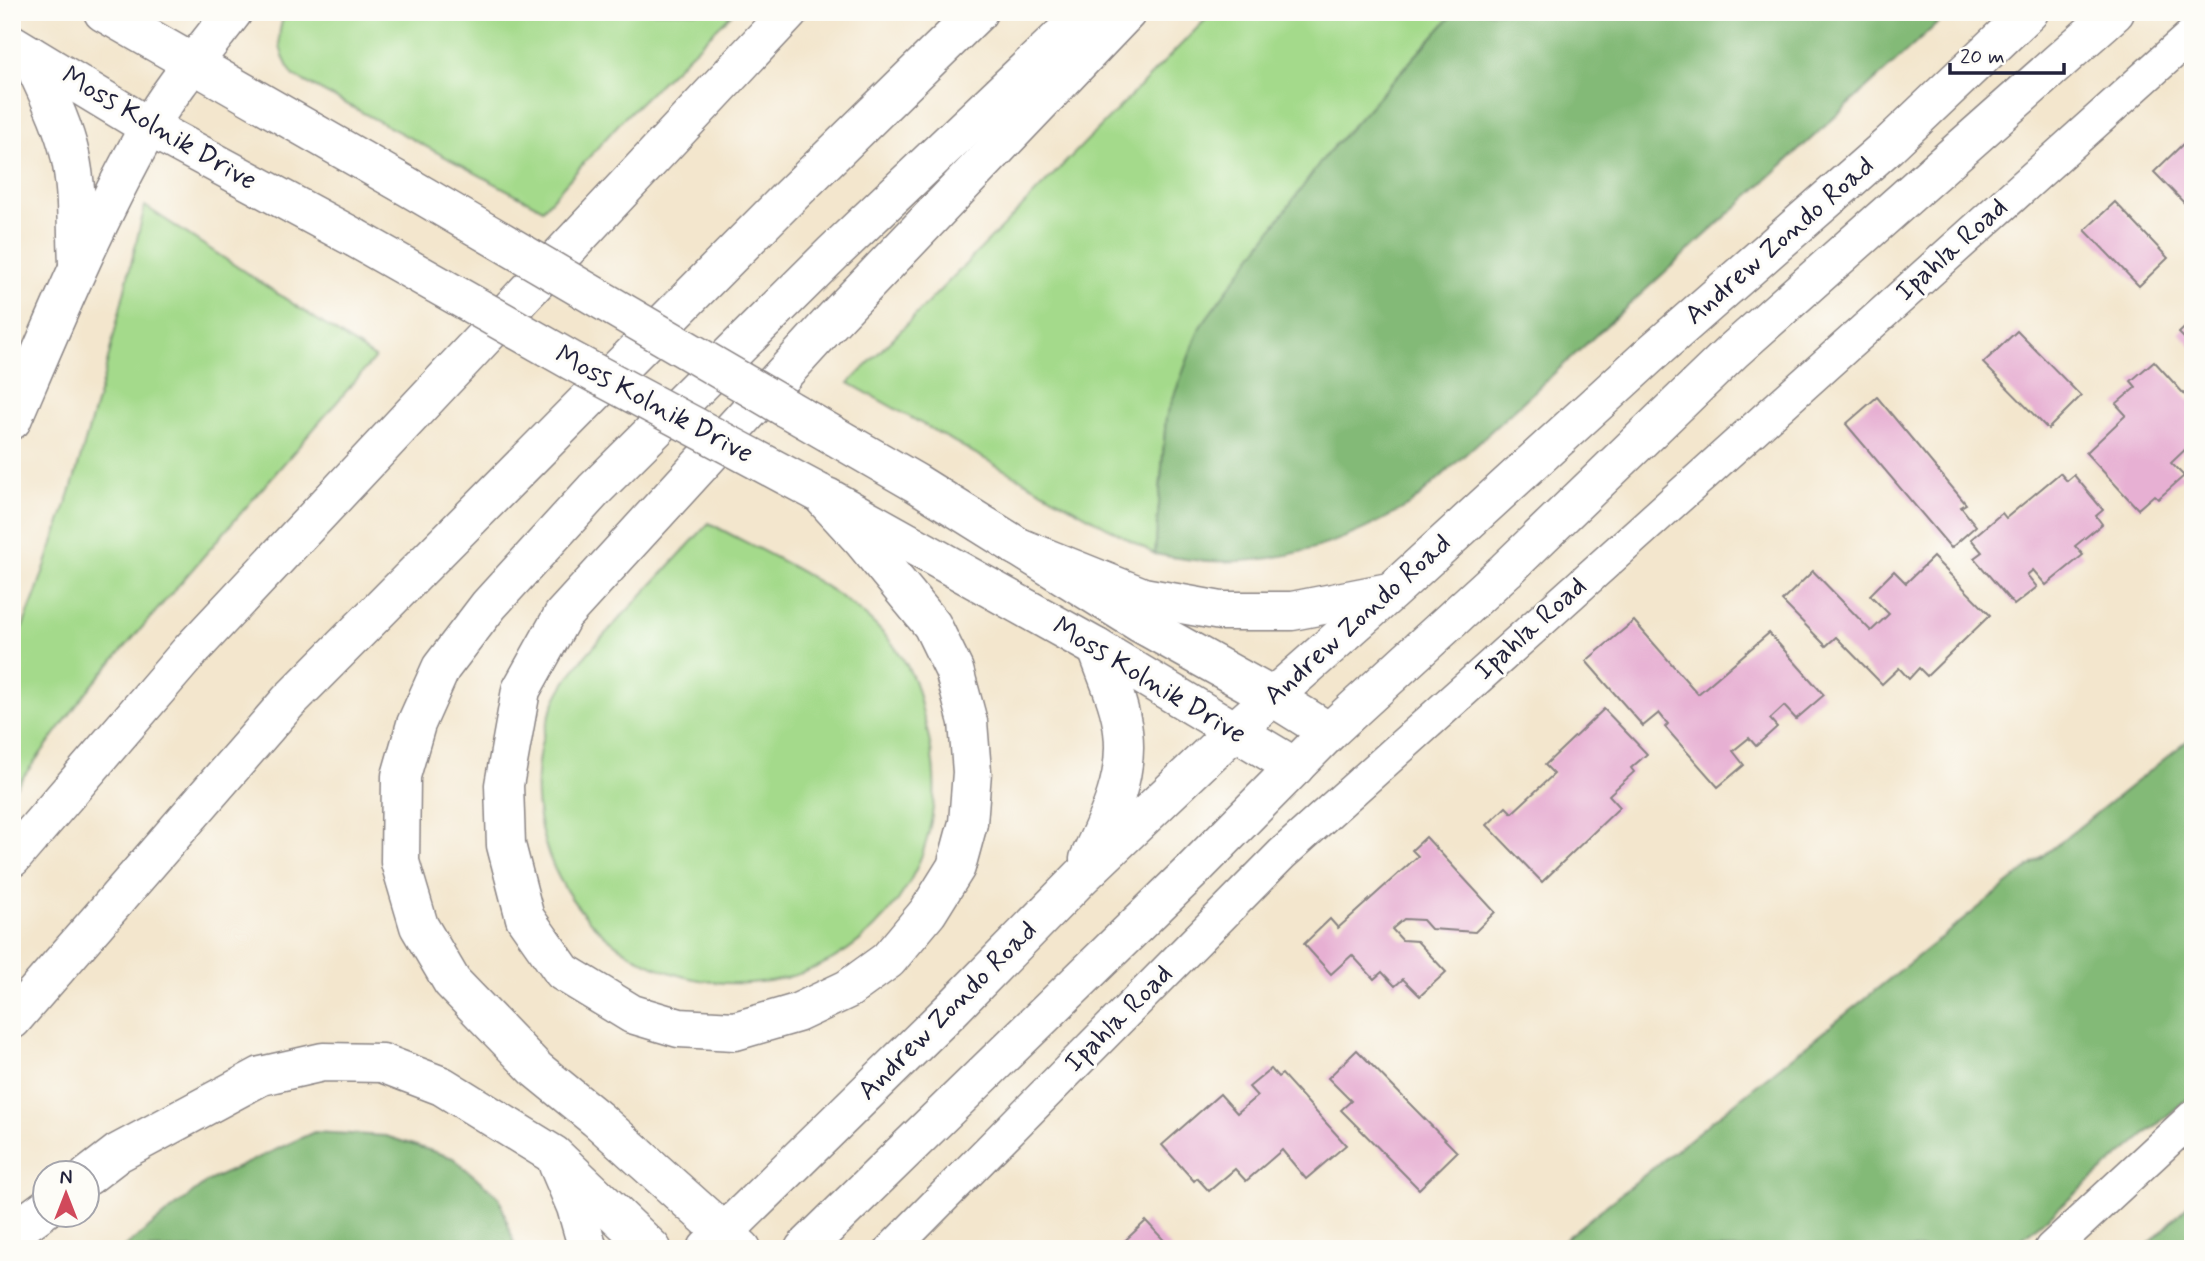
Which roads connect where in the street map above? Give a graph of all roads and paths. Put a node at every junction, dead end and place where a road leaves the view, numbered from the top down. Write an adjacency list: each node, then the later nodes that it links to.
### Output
1 (103, 12): 11 (main road, Moss Kolnik Drive)
2 (233, 12): 11 (main road)
3 (789, 12): 23 (main road)
4 (978, 12): 25 (main road)
5 (1087, 12): 31 (main road)
6 (1127, 12): 15 (main road, Moss Kolnik Drive)
7 (2029, 12): 17 (main road, Andrew Zondo Road)
8 (2115, 12): 21 (main road, Andrew Zondo Road)
9 (2193, 34): 35 (street, Ipahla Road)
10 (21, 50): 12 (main road, Moss Kolnik Drive); 13 (main road)
11 (192, 65): 12 (main road); 16 (main road, Moss Kolnik Drive, bridge)
12 (149, 127): 13 (main road); 15 (main road, Moss Kolnik Drive, bridge)
13 (78, 265): 14 (main road)
14 (12, 420)
15 (868, 532): 18 (main road, Moss Kolnik Drive)
16 (1016, 546): 17 (main road); 19 (main road, Moss Kolnik Drive)
17 (1391, 592): 19 (main road, Andrew Zondo Road)
18 (1097, 648): 20 (main road, Moss Kolnik Drive); 24 (main road)
19 (1271, 696): 20 (main road, Andrew Zondo Road); 21 (main road, Moss Kolnik Drive)
20 (1234, 731): 22 (main road, Moss Kolnik Drive); 24 (main road, Andrew Zondo Road)
21 (1329, 732): 22 (main road, Andrew Zondo Road)
22 (1295, 766): 34 (main road, Andrew Zondo Road)
23 (12, 858)
24 (1081, 877): 31 (main road, Andrew Zondo Road)
25 (12, 1020)
26 (2193, 1117): 36 (street)
27 (554, 1155): 28 (main road); 32 (main road); 33 (main road)
28 (102, 1166)
29 (32, 1218): 30 (main road)
30 (12, 1233)
31 (725, 1243)
32 (588, 1249)
33 (652, 1249)
34 (804, 1249)
35 (892, 1249)
36 (2051, 1249)

